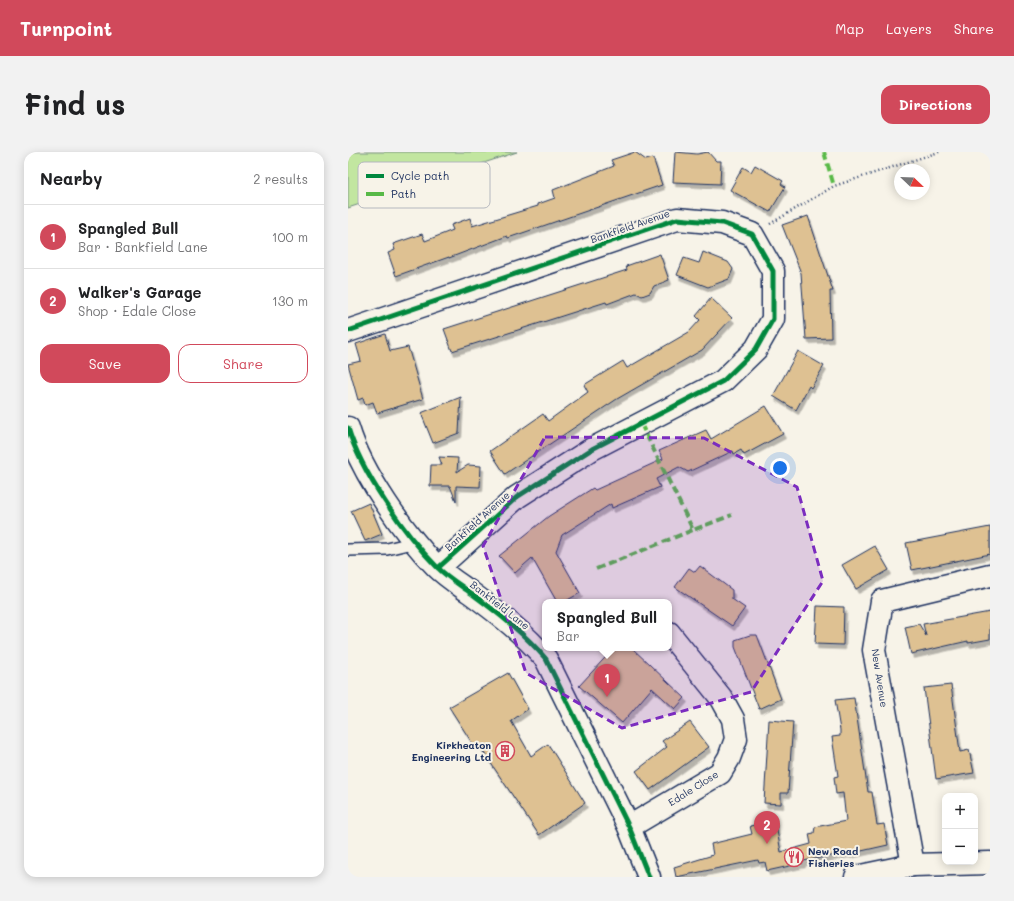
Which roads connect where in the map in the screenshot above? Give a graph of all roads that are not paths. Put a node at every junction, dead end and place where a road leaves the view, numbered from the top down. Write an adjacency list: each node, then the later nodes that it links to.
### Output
1 (348, 331): 5 (street, Bankfield Avenue)
2 (349, 437): 3 (street, Bankfield Lane)
3 (416, 542): 4 (lane); 5 (street, Bankfield Lane)
4 (348, 550)
5 (438, 568): 8 (street, Bankfield Lane)
6 (990, 576): 10 (street, New Avenue)
7 (672, 637): 8 (street, Edale Close)
8 (629, 827): 12 (street, Bankfield Lane)
9 (990, 863): 10 (street)
10 (913, 865): 11 (street)
11 (886, 874): 13 (street)
12 (649, 877)
13 (856, 877)

